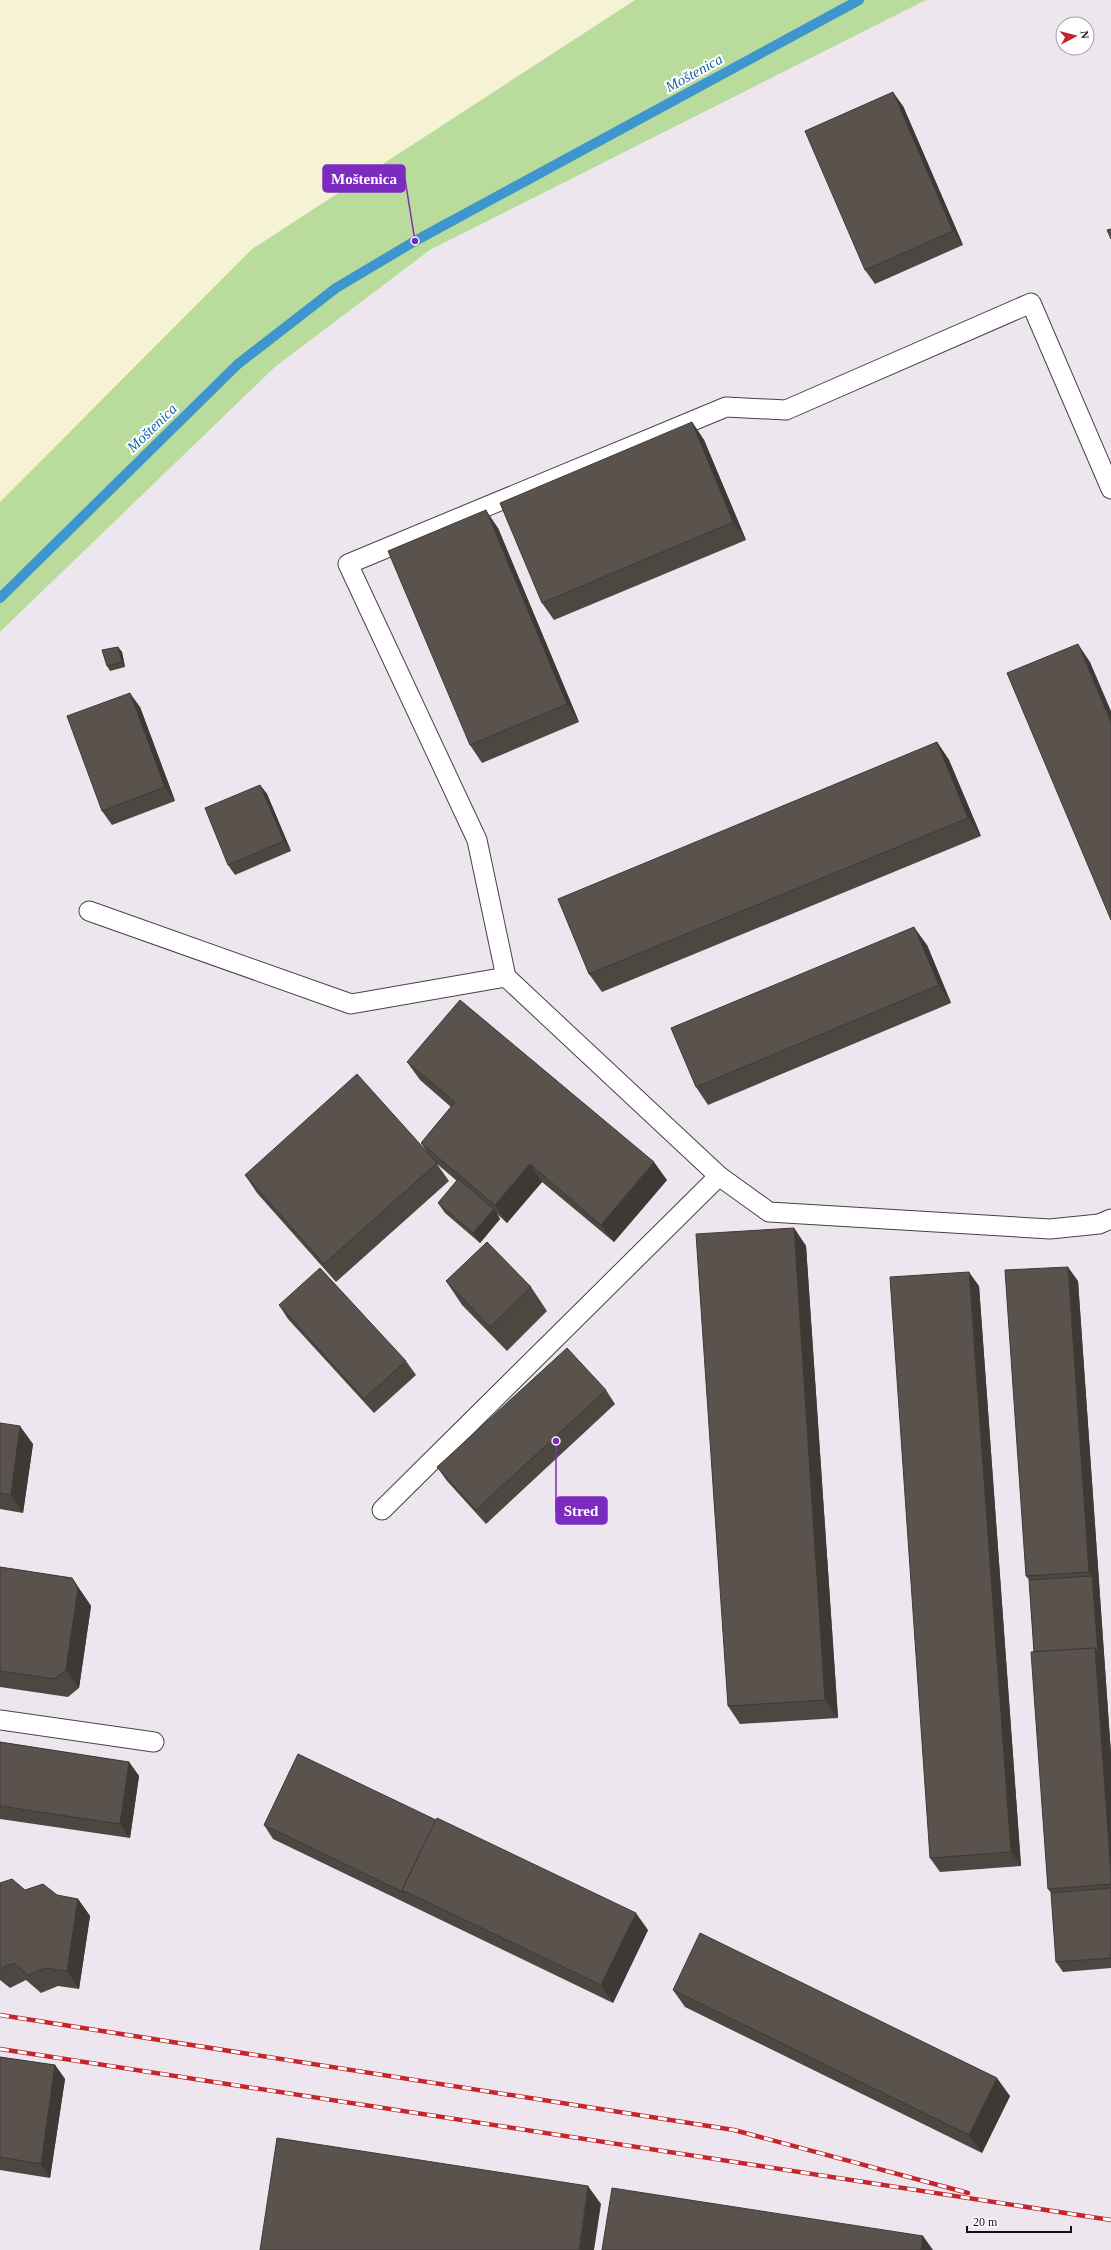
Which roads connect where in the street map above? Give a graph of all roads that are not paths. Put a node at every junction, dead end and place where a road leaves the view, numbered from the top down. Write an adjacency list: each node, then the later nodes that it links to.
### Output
1 (1111, 489): 3 (lane)
2 (89, 911): 3 (lane)
3 (506, 977): 4 (lane)
4 (719, 1176): 5 (lane); 6 (lane)
5 (1111, 1219)
6 (382, 1510)
7 (0, 1720): 8 (lane)
8 (154, 1742)

